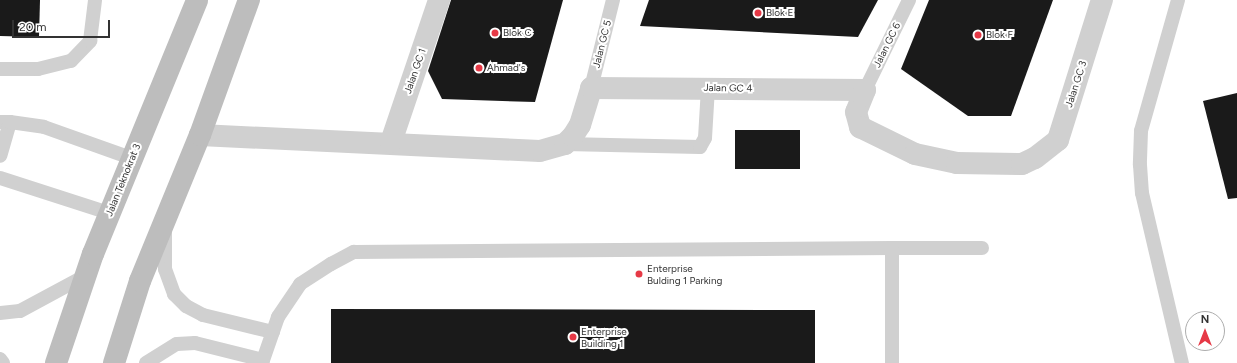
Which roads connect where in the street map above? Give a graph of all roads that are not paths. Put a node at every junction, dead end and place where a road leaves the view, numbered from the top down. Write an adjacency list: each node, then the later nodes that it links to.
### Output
1 (95, 0): 9 (lane)
2 (197, 0): 18 (main road, Jalan Teknokrat 3)
3 (249, 0): 14 (main road)
4 (439, 0): 15 (street, Jalan GC 1)
5 (613, 0): 10 (lane, Jalan GC 5)
6 (909, 0): 12 (lane, Jalan GC 6)
7 (1102, 0): 12 (street, Jalan GC 3)
8 (1178, 0): 34 (lane)
9 (0, 69)
10 (591, 88): 11 (street, Jalan GC 4); 16 (street)
11 (708, 88): 12 (street, Jalan GC 4); 16 (lane)
12 (865, 90)
13 (5, 122): 17 (lane); 18 (lane)
14 (200, 135): 15 (street); 21 (main road)
15 (391, 142): 16 (street)
16 (565, 144)
17 (0, 156)
18 (131, 158): 20 (main road, Jalan Teknokrat 3)
19 (0, 178): 20 (lane)
20 (109, 213): 24 (main road, Jalan Teknokrat 3)
21 (165, 219): 26 (lane); 31 (main road)
22 (892, 248): 23 (lane); 26 (lane); 33 (lane)
23 (982, 248)
24 (85, 276): 25 (lane); 30 (main road, Jalan Teknokrat 3)
25 (0, 313)
26 (272, 332): 28 (lane)
27 (0, 359): 29 (lane)
28 (262, 362): 32 (lane)
29 (4, 363)
30 (56, 363)
31 (114, 363)
32 (146, 363)
33 (892, 363)
34 (1182, 363)

